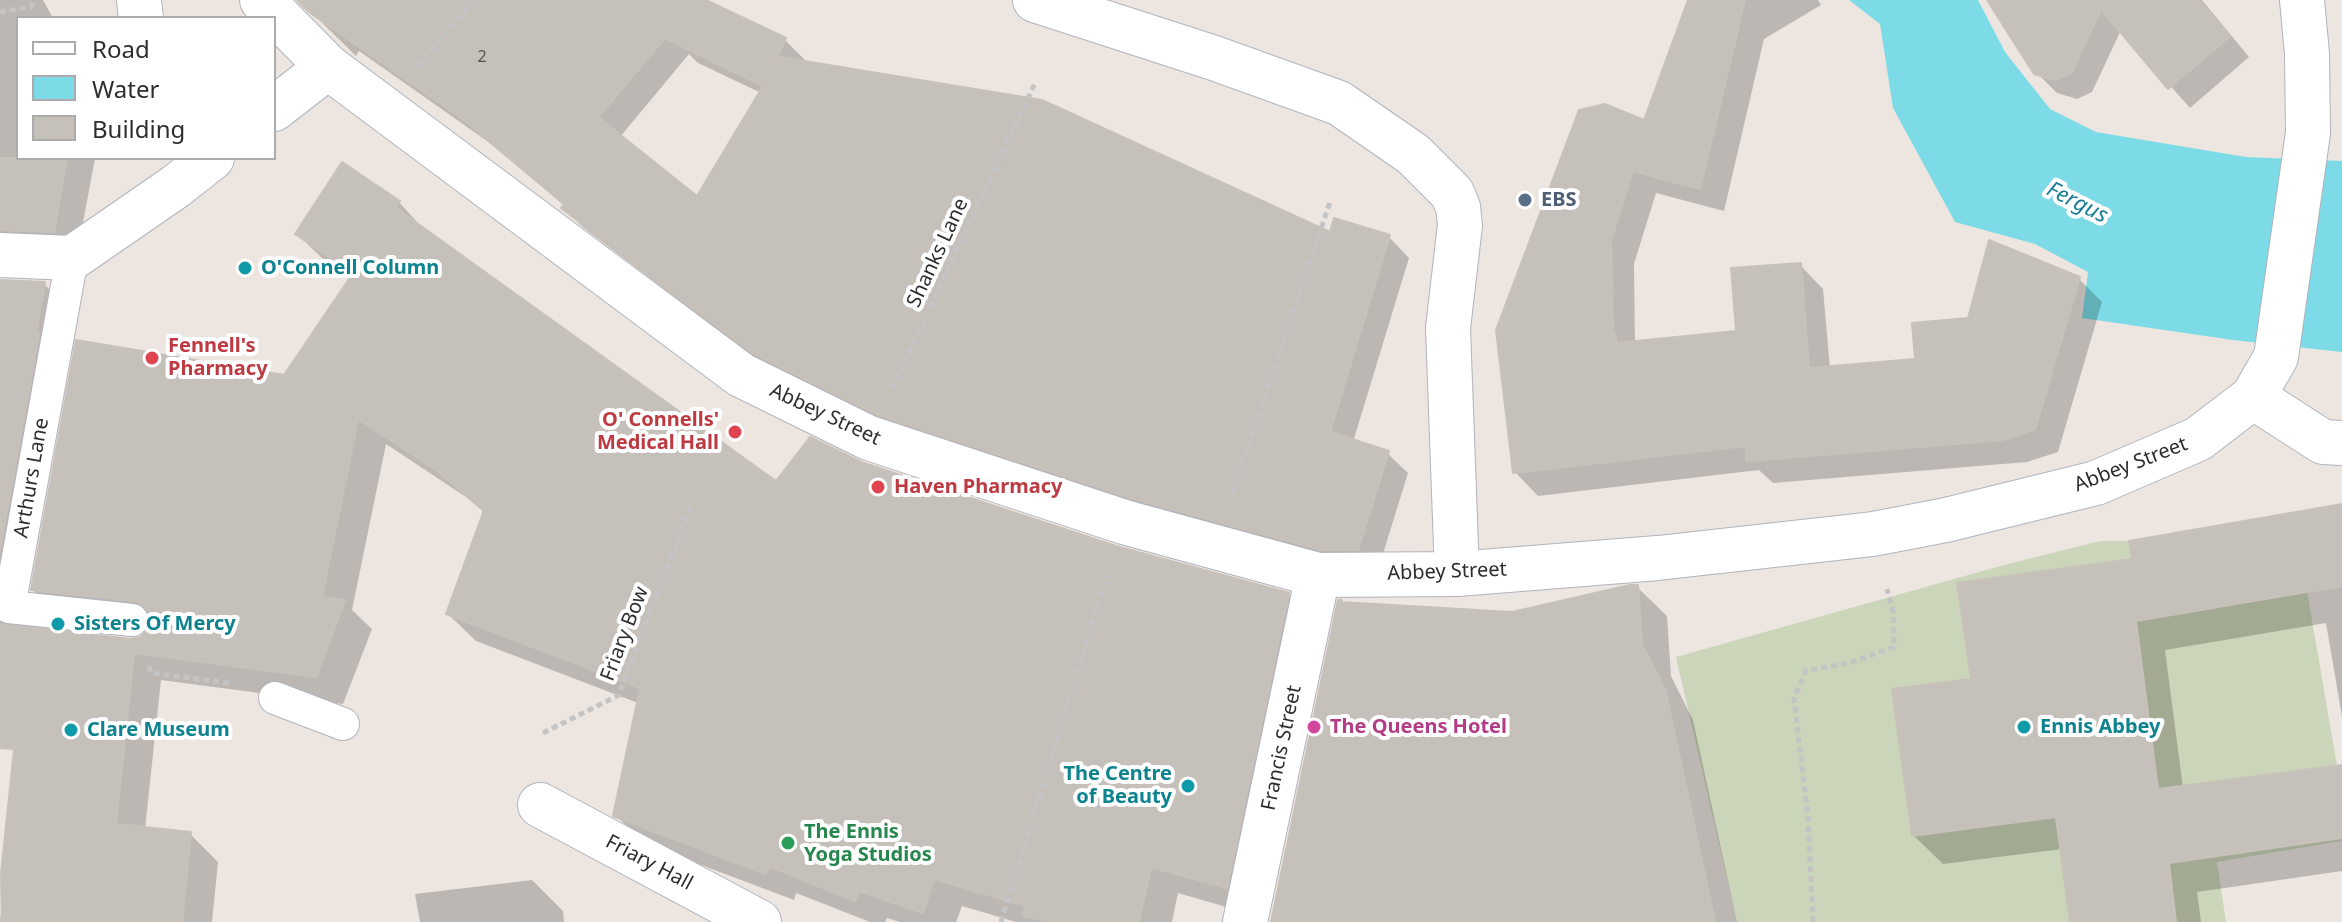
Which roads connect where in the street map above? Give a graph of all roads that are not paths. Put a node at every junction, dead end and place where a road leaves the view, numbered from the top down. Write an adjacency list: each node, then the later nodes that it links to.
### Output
1 (262, 0): 5 (main road, Abbey Street)
2 (1035, 0): 13 (main road)
3 (2302, 0): 4 (main road, Abbey Street)
4 (2325, 59): 11 (main road, Abbey Street)
5 (328, 67): 6 (main road); 14 (main road, Abbey Street)
6 (276, 107)
7 (207, 160): 8 (main road)
8 (176, 172): 10 (main road)
9 (0, 255): 10 (main road)
10 (72, 258): 15 (lane, Arthurs Lane)
11 (2253, 397): 12 (main road); 13 (main road, Abbey Street)
12 (2342, 443)
13 (1457, 574): 14 (main road, Abbey Street)
14 (1318, 575): 20 (main road, Francis Street)
15 (132, 620)
16 (275, 698): 17 (lane)
17 (343, 724)
18 (540, 805): 19 (main road, Friary Hall)
19 (759, 922)
20 (1245, 922)

